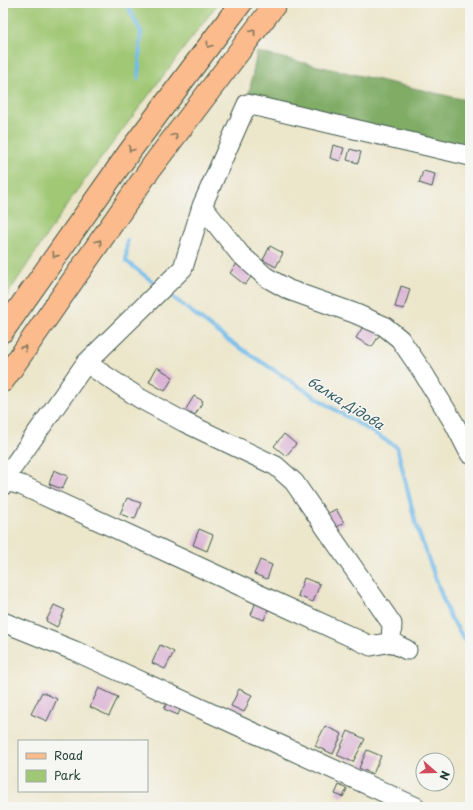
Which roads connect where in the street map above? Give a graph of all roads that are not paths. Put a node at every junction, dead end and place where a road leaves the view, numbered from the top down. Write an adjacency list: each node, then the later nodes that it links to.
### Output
1 (241, 3): 5 (main road, one-way to 5)
2 (276, 3): 7 (main road, one-way to 2)
3 (470, 156): 4 (street)
4 (202, 206): 6 (street); 8 (street)
5 (3, 331)
6 (86, 363): 10 (street); 11 (street)
7 (3, 381)
8 (462, 425): 9 (street)
9 (470, 454)
10 (3, 481)
11 (3, 485)
12 (3, 622): 13 (street)
13 (416, 807)

